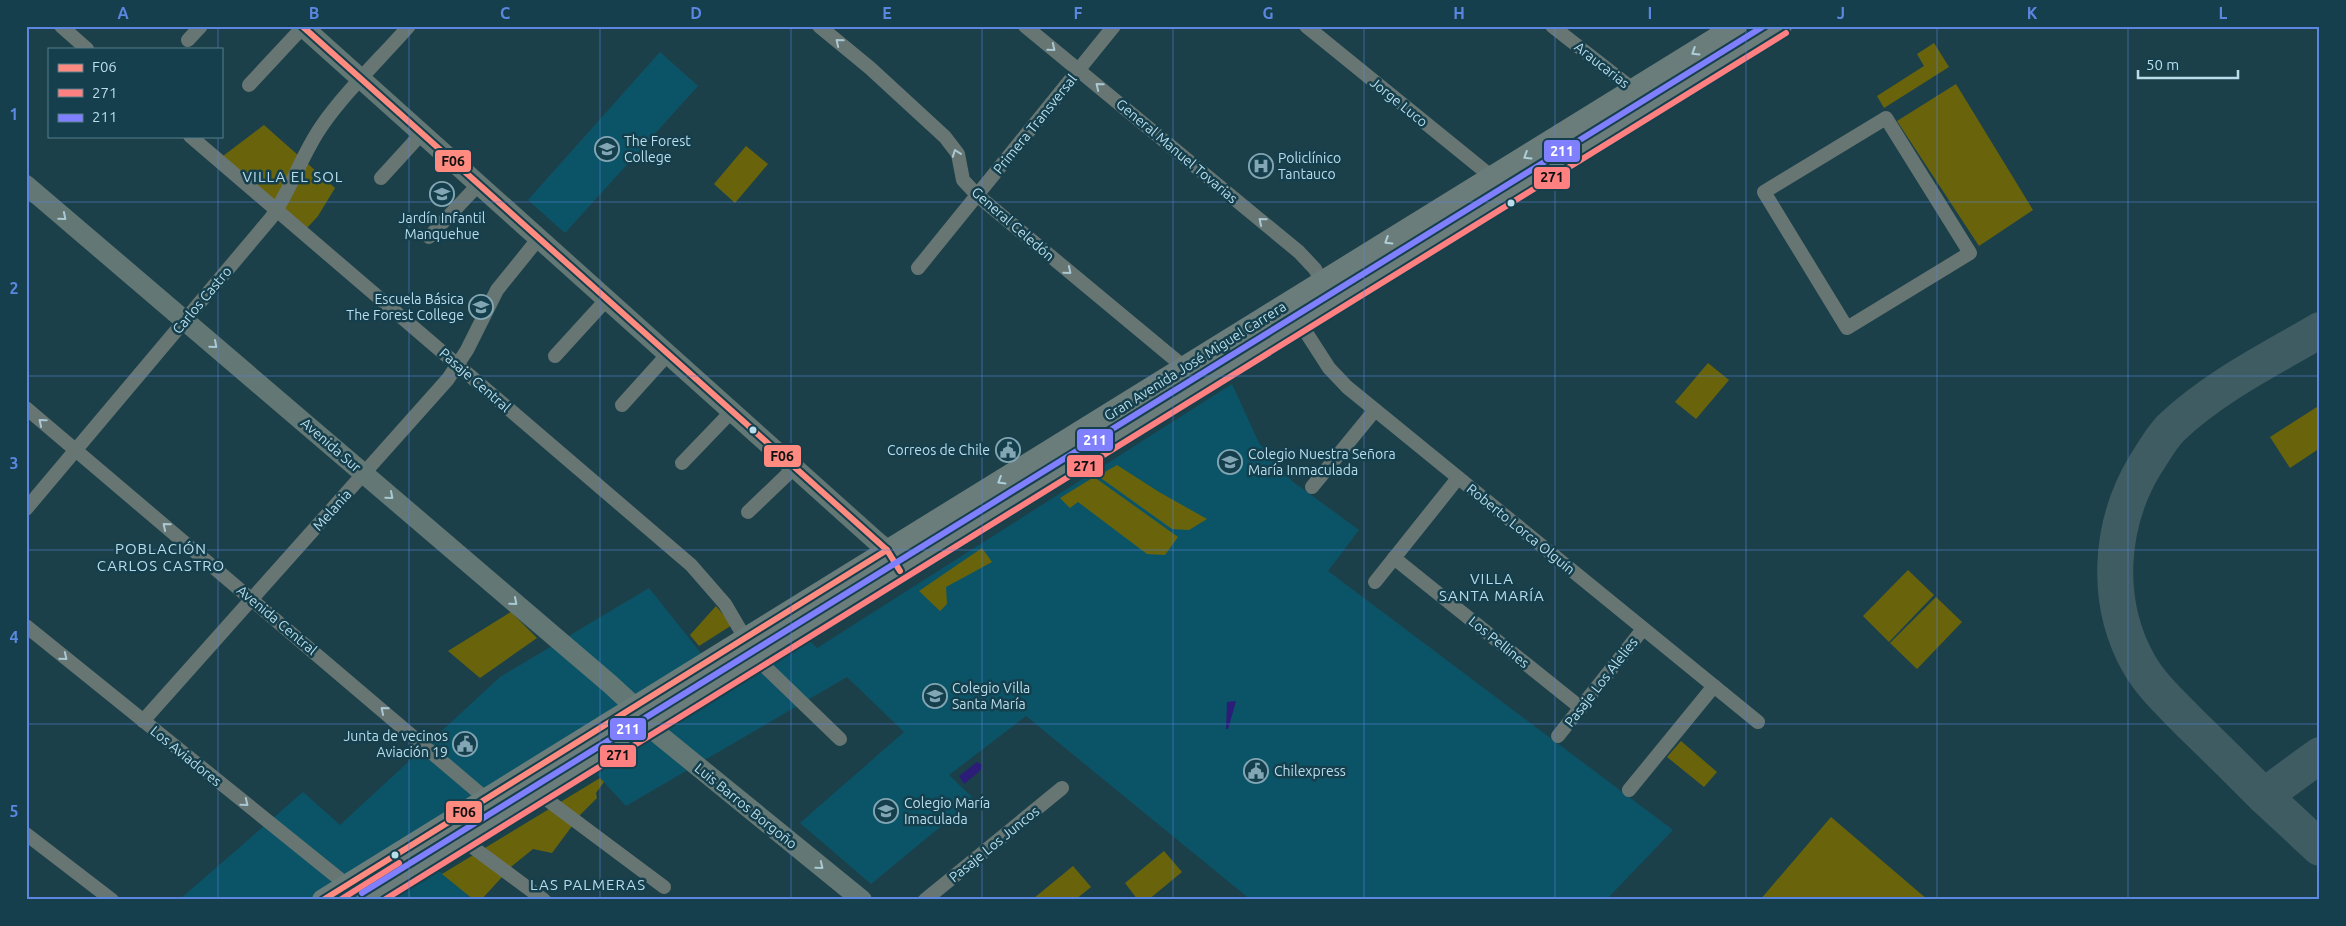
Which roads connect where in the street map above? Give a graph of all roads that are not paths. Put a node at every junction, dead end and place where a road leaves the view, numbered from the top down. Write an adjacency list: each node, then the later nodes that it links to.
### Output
1 (61, 26): 13 (street)
2 (201, 26): 12 (street)
3 (409, 26): 15 (street, Carlos Castro)
4 (819, 26): 26 (street, General Celedón, one-way to 4)
5 (1025, 26): 14 (street, General Manuel Tovarias, one-way to 14)
6 (1114, 26): 14 (street, Primera Transversal)
7 (1306, 26): 21 (street, Jorge Luco)
8 (1552, 26): 17 (street, Araucarias)
9 (1736, 26): 17 (main road, Gran Avenida José Miguel Carrera, one-way to 17)
10 (303, 27): 15 (street); 16 (street)
11 (1771, 29): 18 (main road, Gran Avenida José Miguel Carrera)
12 (188, 40)
13 (86, 48)
14 (1079, 70): 26 (street, Primera Transversal); 31 (street, General Manuel Tovarias, one-way to 14)
15 (362, 80): 19 (street); 27 (street, Carlos Castro)
16 (248, 85)
17 (1634, 90): 18 (street, Araucarias); 21 (main road, Gran Avenida José Miguel Carrera, one-way to 21)
18 (1646, 110): 34 (main road, Gran Avenida José Miguel Carrera)
19 (422, 133): 22 (street); 23 (street)
20 (192, 138): 27 (street, Pasaje Central)
21 (1492, 177): 31 (main road, Gran Avenida José Miguel Carrera, one-way to 31)
22 (381, 178)
23 (479, 184): 28 (street); 29 (street)
24 (26, 185): 33 (street, Avenida Sur, one-way to 33)
25 (1764, 192): 25 (street)
26 (977, 195): 30 (street, Primera Transversal); 38 (street, General Celedón, one-way to 38)
27 (276, 210): 33 (street, Carlos Castro); 37 (street, Pasaje Central)
28 (429, 238)
29 (539, 238): 32 (street); 37 (street, Melania)
30 (918, 268)
31 (1322, 282): 38 (main road, Gran Avenida José Miguel Carrera)
32 (607, 299): 35 (street); 36 (street)
33 (185, 320): 43 (street, Carlos Castro); 46 (street, Avenida Sur, one-way to 46)
34 (1300, 323): 41 (street, Roberto Lorca Olguín); 53 (main road, Gran Avenida José Miguel Carrera)
35 (668, 354): 39 (street); 42 (street)
36 (555, 356)
37 (458, 365): 46 (street, Melania); 58 (street, Pasaje Central)
38 (1184, 367): 51 (main road, Gran Avenida José Miguel Carrera, one-way to 51)
39 (622, 405)
40 (26, 408): 43 (street, Avenida Central, one-way to 40)
41 (1375, 410): 47 (street, Roberto Lorca Olguín); 48 (street)
42 (732, 411): 44 (street); 45 (street)
43 (76, 451): 49 (street, Carlos Castro); 55 (street, Avenida Central, one-way to 43)
44 (682, 463)
45 (796, 467): 50 (street); 51 (street)
46 (364, 474): 55 (street, Melania); 62 (street, Avenida Sur, one-way to 62)
47 (1458, 478): 52 (street); 57 (street, Roberto Lorca Olguín)
48 (1312, 487)
49 (26, 509)
50 (748, 512)
51 (887, 550): 53 (street); 58 (main road, Gran Avenida José Miguel Carrera)
52 (1394, 558): 54 (street); 61 (street, Los Pellines)
53 (900, 570): 59 (main road, Gran Avenida José Miguel Carrera)
54 (1375, 582)
55 (252, 599): 63 (street, Melania); 70 (street, Avenida Central, one-way to 55)
56 (26, 626): 63 (street, Los Aviadores, one-way to 63)
57 (1643, 628): 60 (street, Roberto Lorca Olguín); 61 (street, Pasaje Los Alelies)
58 (745, 638): 62 (main road, Gran Avenida José Miguel Carrera)
59 (756, 658): 62 (main road, Gran Avenida José Miguel Carrera); 66 (street)
60 (1714, 686): 64 (street, Roberto Lorca Olguín); 68 (street)
61 (1581, 708): 65 (street, Pasaje Los Alelies)
62 (641, 716): 69 (main road, Gran Avenida José Miguel Carrera); 70 (main road, Gran Avenida José Miguel Carrera); 79 (street, Luis Barros Borgoño, one-way to 79)
63 (143, 721): 73 (street, Los Aviadores, one-way to 73)
64 (1758, 722)
65 (1558, 736)
66 (840, 739)
67 (1062, 788): 80 (street, Pasaje Los Juncos)
68 (1629, 790)
69 (538, 793): 70 (main road, Gran Avenida José Miguel Carrera); 74 (street)
70 (494, 807): 72 (main road, Gran Avenida José Miguel Carrera); 73 (main road, Gran Avenida José Miguel Carrera)
71 (26, 834): 76 (street)
72 (463, 840): 75 (main road, Gran Avenida José Miguel Carrera); 78 (street)
73 (347, 885): 75 (street); 77 (main road, Gran Avenida José Miguel Carrera)
74 (664, 887)
75 (375, 898)
76 (112, 900)
77 (323, 900)
78 (544, 900)
79 (862, 900)
80 (925, 900)

